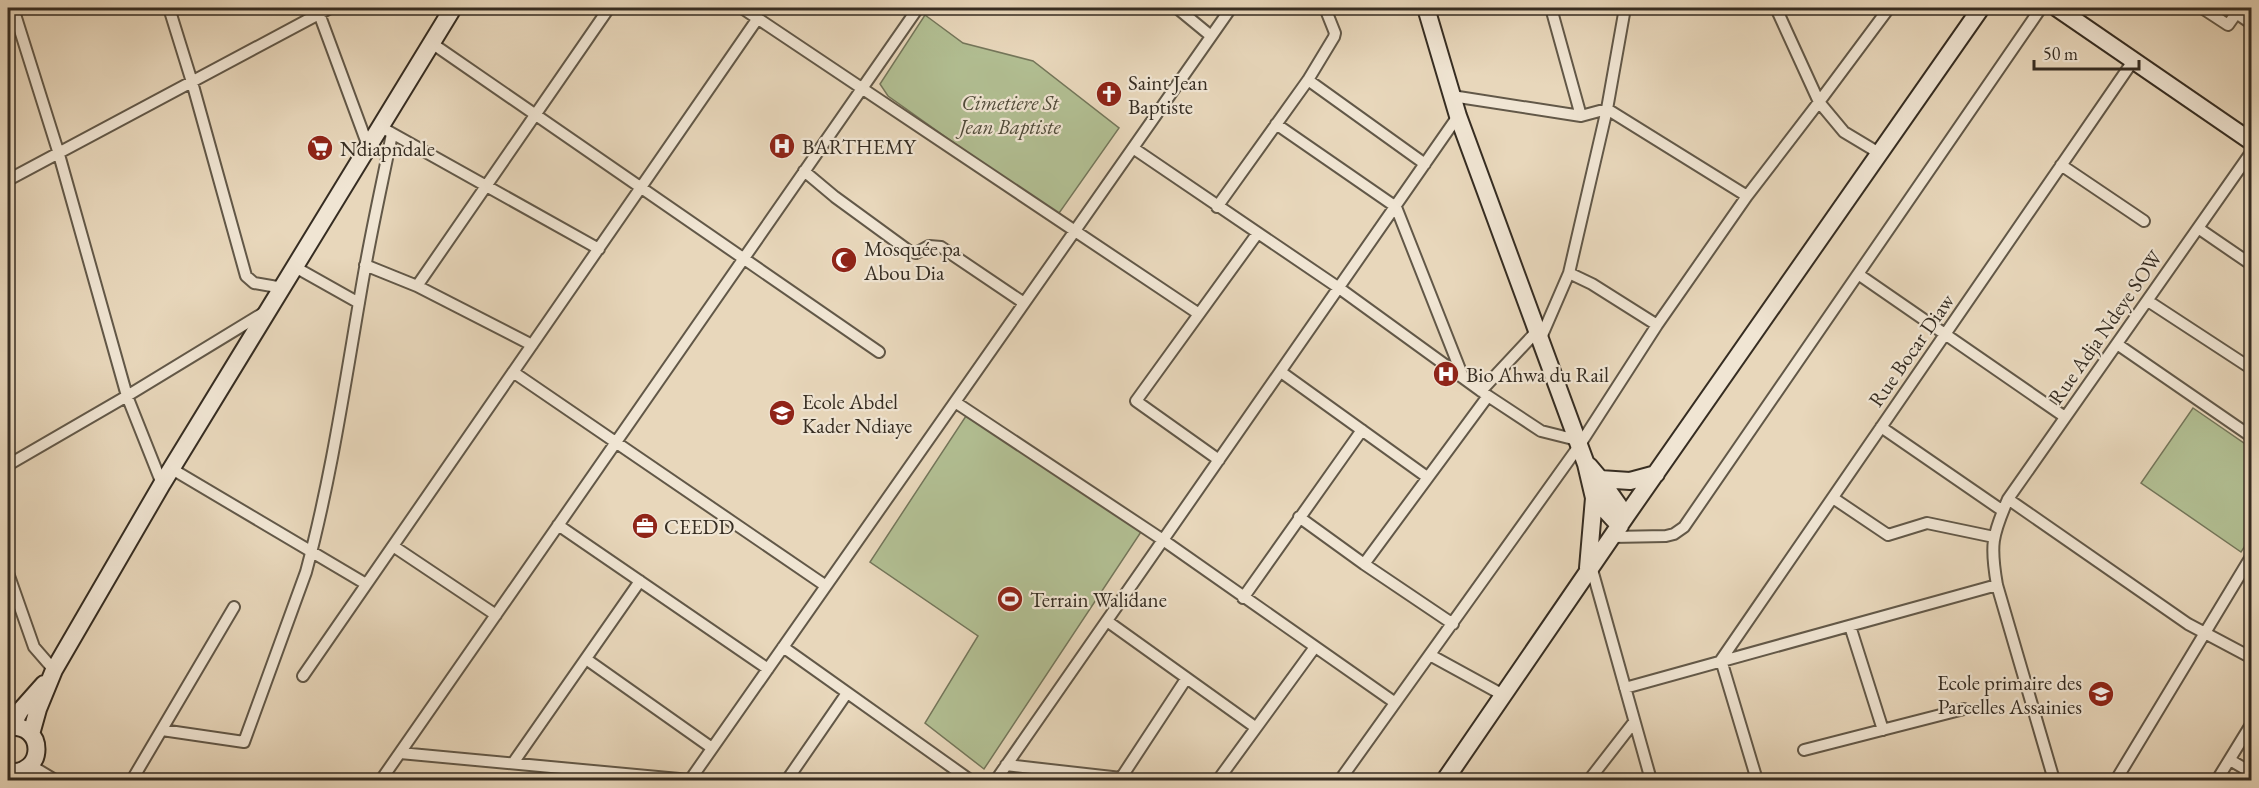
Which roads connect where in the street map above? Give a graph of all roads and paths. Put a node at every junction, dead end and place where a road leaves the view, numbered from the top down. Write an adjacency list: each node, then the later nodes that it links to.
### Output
1 (13, 8): 41 (street)
2 (169, 8): 28 (street)
3 (330, 8): 20 (street)
4 (453, 8): 25 (street)
5 (609, 8): 33 (street)
6 (742, 8): 22 (street)
7 (918, 8): 29 (street)
8 (1177, 8): 24 (street)
9 (1231, 8): 24 (street)
10 (1426, 8): 30 (street)
11 (1551, 8): 35 (street)
12 (1625, 8): 32 (street)
13 (1776, 8): 31 (street)
14 (1889, 8): 31 (street)
15 (1981, 8): 43 (street)
16 (2041, 8): 63 (street)
17 (2058, 8): 26 (street)
18 (2202, 8): 21 (street)
19 (1326, 9): 27 (street)
20 (317, 10): 28 (street); 39 (street)
21 (2238, 10): 23 (street)
22 (758, 18): 29 (street); 49 (street)
23 (2252, 24)
24 (1211, 36): 40 (street)
25 (433, 44): 33 (street); 37 (street)
26 (2133, 61): 38 (street); 45 (street, Rue Bocar Diaw)
27 (1308, 80): 36 (street); 44 (street)
28 (192, 82): 41 (street); 65 (street)
29 (862, 88): 46 (street); 55 (street)
30 (1452, 96): 34 (street); 35 (street)
31 (1819, 102): 43 (street); 50 (street)
32 (1607, 109): 35 (street); 50 (street); 62 (street)
33 (535, 115): 48 (street); 49 (street)
34 (1458, 116): 44 (street); 74 (street)
35 (1581, 116)
36 (1276, 124): 51 (street); 52 (street)
37 (386, 130): 39 (street); 48 (street); 59 (street)
38 (2252, 142)
39 (368, 146): 61 (street)
40 (1133, 148): 51 (street); 55 (street)
41 (58, 151): 47 (street); 83 (street)
42 (2252, 151): 54 (street, Rue Adja Ndeye SOW)
43 (1879, 153): 95 (street)
44 (1425, 164): 52 (street)
45 (2061, 165): 53 (street); 73 (street, Rue Bocar Diaw)
46 (804, 171): 58 (street); 69 (street)
47 (8, 180)
48 (486, 186): 57 (street); 64 (street)
49 (641, 188): 57 (street); 58 (street)
50 (1747, 196): 72 (street)
51 (1217, 207): 56 (street)
52 (1396, 207): 66 (street); 81 (street)
53 (2144, 221)
54 (2198, 228): 60 (street); 67 (street, Rue Adja Ndeye SOW)
55 (1075, 231): 69 (street); 71 (street)
56 (1257, 234): 66 (street); 71 (street)
57 (598, 249): 76 (street)
58 (744, 258): 77 (street); 89 (street)
59 (365, 265): 64 (street); 68 (street)
60 (2252, 265)
61 (295, 267): 65 (street); 68 (street)
62 (1569, 273): 72 (street); 74 (street)
63 (1858, 274): 73 (street); 105 (street)
64 (417, 286): 76 (street)
65 (283, 288): 70 (street)
66 (1339, 288): 80 (street); 81 (street)
67 (2148, 301): 75 (street, Rue Adja Ndeye SOW); 78 (street)
68 (359, 303): 109 (street)
69 (1024, 303): 84 (street)
70 (269, 309): 83 (street); 94 (street)
71 (1199, 314): 91 (street)
72 (1657, 325): 90 (street)
73 (1945, 334): 85 (street); 86 (street, Rue Bocar Diaw)
74 (1538, 336): 82 (street); 90 (street)
75 (2117, 344): 85 (street, Rue Adja Ndeye SOW); 88 (street)
76 (532, 345): 79 (street)
77 (879, 352)
78 (2252, 369)
79 (513, 372): 89 (street); 108 (street)
80 (1281, 372): 87 (street); 91 (street)
81 (1463, 377): 82 (street)
82 (1485, 394): 90 (street); 96 (street)
83 (127, 396): 93 (street); 98 (street)
84 (955, 402): 107 (street); 117 (street)
85 (2066, 417): 101 (street, Rue Adja Ndeye SOW)
86 (1881, 427): 100 (street, Rue Bocar Diaw); 102 (street)
87 (1362, 430): 96 (street); 103 (street)
88 (2250, 433)
89 (616, 442): 104 (street); 117 (street)
90 (1578, 443): 92 (street); 122 (street)
91 (1219, 460): 107 (street)
92 (1586, 464): 97 (street); 99 (street)
93 (8, 465)
94 (172, 469): 98 (street); 109 (street)
95 (1656, 474): 97 (street); 105 (street)
96 (1427, 477): 111 (street)
97 (1600, 479): 105 (street)
98 (162, 484): 132 (street)
99 (1594, 498): 105 (street); 112 (street)
100 (1833, 498): 106 (street); 130 (street, Rue Bocar Diaw)
101 (2008, 499): 102 (street, Rue Adja Ndeye SOW); 124 (street)
102 (2003, 511): 106 (street, Rue Adja Ndeye SOW)
103 (1299, 517): 111 (street); 118 (street)
104 (558, 525): 114 (street); 120 (street)
105 (1619, 526): 112 (street)
106 (1995, 532): 116 (street)
107 (1163, 540): 118 (street); 121 (street)
108 (393, 546): 115 (street); 120 (street)
109 (311, 552): 115 (street); 144 (street)
110 (2252, 555): 124 (street)
111 (1364, 564): 122 (street)
112 (1589, 569): 135 (street); 137 (street)
113 (8, 573): 132 (street)
114 (640, 581): 129 (street); 131 (street)
115 (366, 584): 133 (street)
116 (1997, 585): 123 (street); 171 (street)
117 (826, 586): 125 (street)
118 (1242, 598): 126 (street)
119 (234, 607): 144 (street)
120 (496, 615): 149 (street)
121 (1107, 621): 134 (street); 153 (street)
122 (1453, 624): 127 (street)
123 (1850, 626): 130 (street); 145 (street)
124 (2205, 633): 128 (street); 172 (street)
125 (783, 647): 131 (street); 136 (street)
126 (1315, 647): 138 (street); 143 (street)
127 (1430, 655): 137 (street); 138 (street)
128 (2252, 658)
129 (586, 659): 147 (street); 151 (street)
130 (1721, 660): 135 (street); 170 (street)
131 (768, 669): 147 (street)
132 (51, 674): 142 (street); 146 (street)
133 (303, 676)
134 (1186, 679): 143 (street); 156 (street)
135 (1625, 688): 140 (street)
136 (848, 693): 161 (street); 162 (street)
137 (1503, 695): 167 (street)
138 (1394, 702): 166 (street)
139 (1964, 709): 145 (street)
140 (1635, 722): 168 (street); 169 (street)
141 (2252, 723): 150 (street)
142 (9, 727): 146 (street)
143 (1255, 727): 165 (street)
144 (162, 730): 158 (street)
145 (1882, 730): 148 (street)
146 (31, 734): 152 (street)
147 (712, 748): 160 (street)
148 (1804, 750)
149 (400, 753): 151 (street); 159 (street)
150 (2230, 760): 155 (street); 173 (street)
151 (513, 763): 160 (street)
152 (30, 765): 154 (street); 157 (street)
153 (1006, 765): 156 (street); 163 (street)
154 (8, 772)
155 (2252, 773)
156 (1121, 778): 164 (street)
157 (55, 780)
158 (132, 780)
159 (381, 780)
160 (690, 780)
161 (787, 780)
162 (970, 780)
163 (996, 780)
164 (1139, 780)
165 (1218, 780)
166 (1340, 780)
167 (1445, 780)
168 (1589, 780)
169 (1651, 780)
170 (1757, 780)
171 (2054, 780)
172 (2116, 780)
173 (2217, 780)

